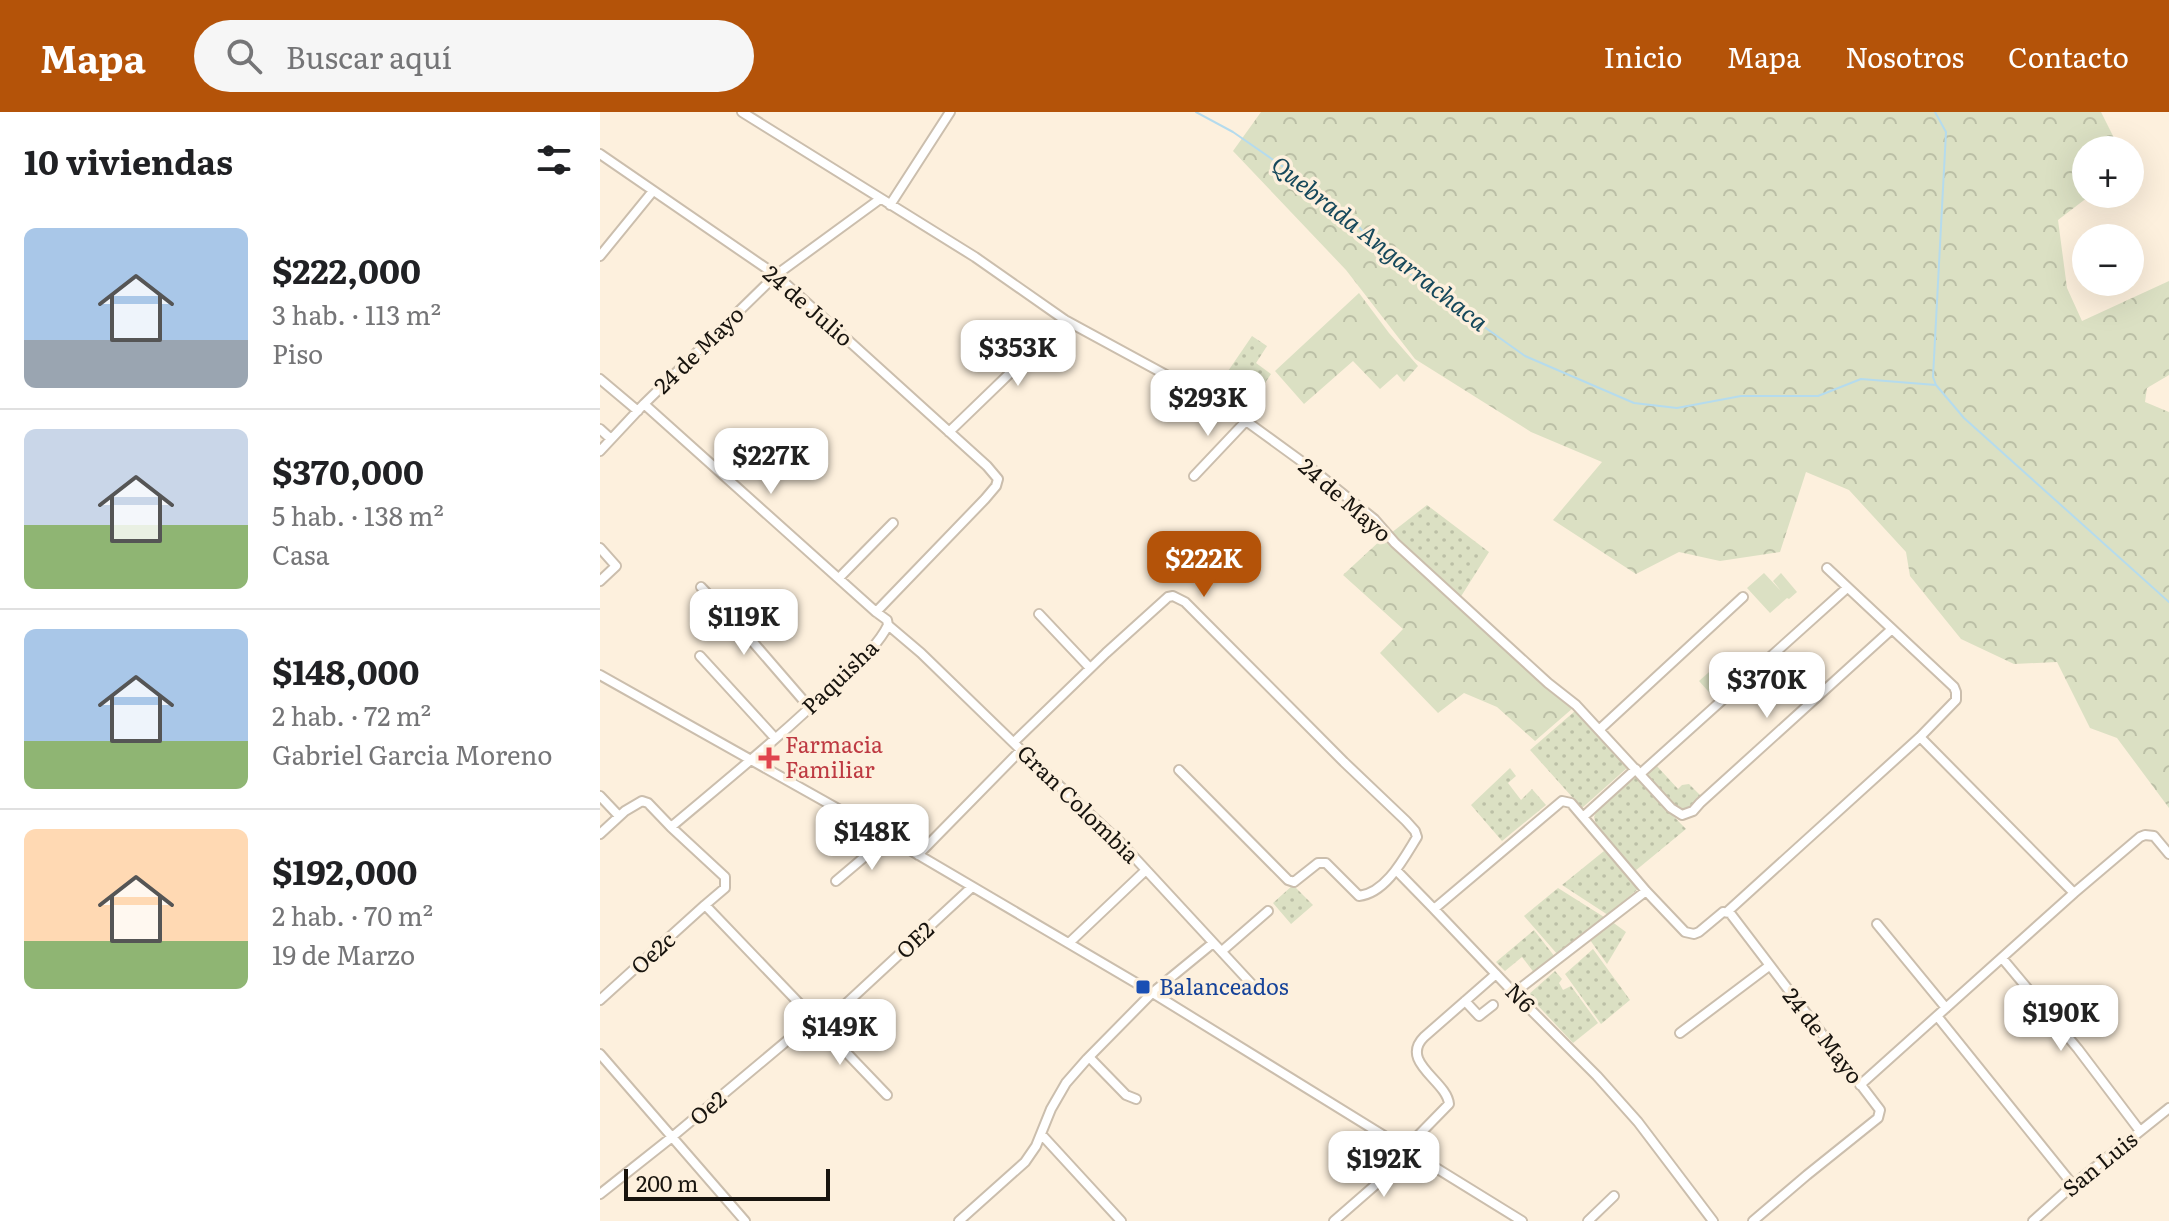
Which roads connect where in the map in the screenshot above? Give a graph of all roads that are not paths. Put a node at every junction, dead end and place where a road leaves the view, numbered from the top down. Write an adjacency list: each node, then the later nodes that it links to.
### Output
1 (742, 112): 5 (street, 24 de Mayo)
2 (950, 112): 6 (street)
3 (600, 154): 4 (street, 24 de Julio)
4 (653, 191): 7 (street); 8 (street, 24 de Julio)
5 (880, 199): 6 (street, 24 de Mayo); 8 (street, 24 de Mayo)
6 (890, 205): 9 (street, 24 de Mayo)
7 (600, 256)
8 (776, 275): 11 (street, 24 de Mayo); 14 (street, 24 de Julio)
9 (1065, 320): 12 (street, 24 de Mayo); 14 (street)
10 (600, 379): 11 (street)
11 (641, 407): 15 (street, 24 de Mayo); 22 (street)
12 (1246, 421): 17 (street); 35 (street, 24 de Mayo)
13 (600, 429): 15 (street)
14 (949, 432): 18 (street, 24 de Julio)
15 (611, 439): 16 (street, 24 de Mayo)
16 (600, 451)
17 (1194, 476)
18 (998, 479): 27 (street, Paquisha)
19 (893, 523): 22 (street)
20 (600, 548): 23 (street)
21 (1827, 568): 25 (street)
22 (839, 578): 27 (street)
23 (600, 581)
24 (701, 587): 34 (street)
25 (1847, 588): 30 (street); 42 (street)
26 (1743, 597): 35 (street)
27 (876, 612): 29 (street, Paquisha)
28 (1039, 614): 32 (street)
29 (888, 625): 34 (street, Paquisha); 38 (street, Gran Colombia)
30 (1892, 629): 36 (street); 42 (street, 24 de Mayo)
31 (700, 656): 37 (street)
32 (1090, 668): 38 (street); 52 (street)
33 (600, 675): 40 (street)
34 (810, 708): 37 (street, Paquisha)
35 (1600, 729): 42 (street, 24 de Mayo)
36 (1920, 737): 56 (street); 60 (street)
37 (775, 738): 40 (street, Paquisha)
38 (1014, 742): 39 (street, Gran Colombia)
39 (1021, 750): 50 (street); 51 (street, Gran Colombia)
40 (750, 760): 46 (street, Paquisha); 48 (street)
41 (1179, 770): 52 (street)
42 (1641, 774): 45 (street)
43 (600, 796): 44 (street)
44 (619, 816): 46 (street); 47 (street)
45 (1583, 817): 55 (street); 58 (street)
46 (671, 827): 57 (street, Oe2c)
47 (600, 834)
48 (888, 837): 50 (street); 53 (street)
49 (2169, 854): 56 (street)
50 (918, 855): 54 (street)
51 (1146, 870): 62 (street); 63 (street, Gran Colombia)
52 (1396, 870): 58 (street, N6)
53 (836, 881)
54 (972, 887): 62 (street); 77 (street, OE2)
55 (1646, 891): 60 (street); 70 (street)
56 (2074, 893): 65 (street)
57 (705, 905): 71 (street, Oe2c); 76 (street)
58 (1434, 909): 67 (street, N6)
59 (1268, 911): 64 (street)
60 (1727, 912): 66 (street, 24 de Mayo)
61 (1877, 924): 74 (street)
62 (1069, 943): 69 (street)
63 (1213, 943): 64 (street, Gran Colombia); 69 (street)
64 (1222, 951): 68 (street, Gran Colombia)
65 (2002, 958): 74 (street); 85 (street)
66 (1769, 966): 78 (street); 81 (street, 24 de Mayo)
67 (1496, 974): 70 (street, N6); 72 (street)
68 (1258, 991)
69 (1152, 993): 80 (street); 88 (street)
70 (1514, 993): 98 (street, N6)
71 (600, 1000)
72 (1465, 1001): 73 (street); 88 (street)
73 (1493, 1005)
74 (1946, 1008): 75 (street)
75 (1937, 1016): 81 (street); 89 (street)
76 (813, 1019): 77 (street); 87 (street, Oe2)
77 (823, 1025): 82 (street)
78 (1680, 1033)
79 (600, 1054): 87 (street)
80 (1089, 1057): 83 (street); 86 (street)
81 (1860, 1085): 99 (street, 24 de Mayo)
82 (887, 1095)
83 (1136, 1099)
84 (2169, 1108): 85 (street, San Luis)
85 (2140, 1131): 89 (street, San Luis)
86 (1041, 1134): 93 (street); 94 (street)
87 (672, 1137): 90 (street, Oe2); 92 (street)
88 (1409, 1150): 95 (street); 96 (street)
89 (2073, 1185): 100 (street, San Luis)
90 (600, 1194)
91 (1614, 1196): 97 (street)
92 (745, 1221)
93 (959, 1221)
94 (1121, 1221)
95 (1334, 1221)
96 (1522, 1221)
97 (1588, 1221)
98 (1713, 1221)
99 (1753, 1221)
100 (2033, 1221)

